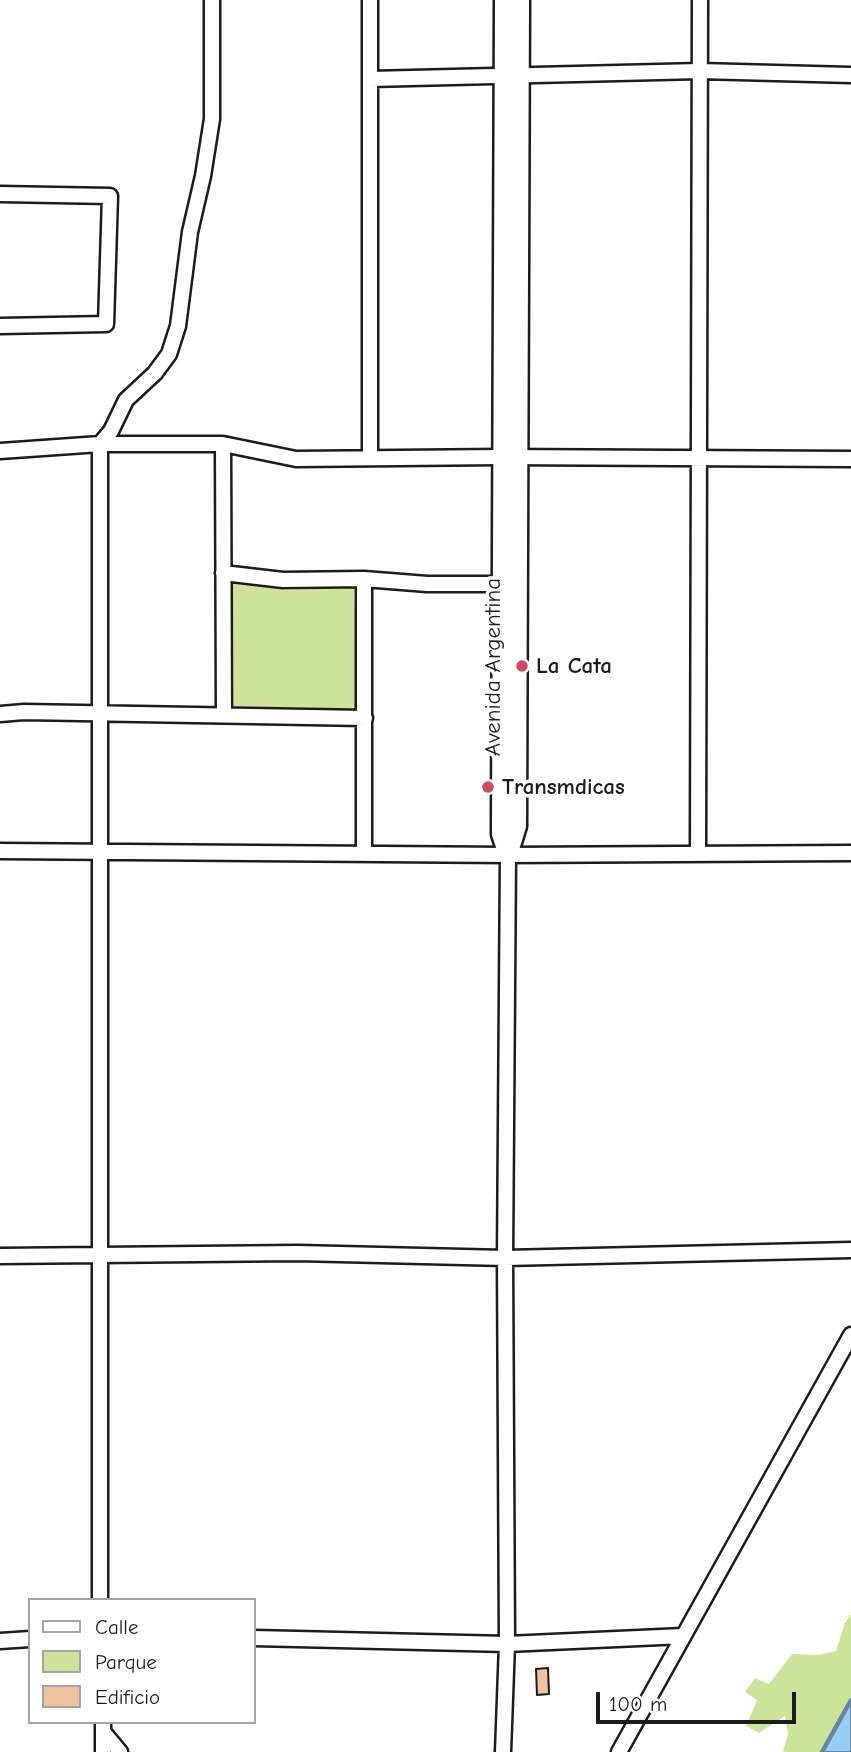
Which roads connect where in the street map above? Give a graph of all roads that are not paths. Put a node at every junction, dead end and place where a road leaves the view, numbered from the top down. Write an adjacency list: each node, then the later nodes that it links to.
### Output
1 (212, 0): 12 (street)
2 (370, 0): 9 (street)
3 (504, 0): 8 (main road, Avenida Argentina)
4 (520, 0): 8 (main road, Avenida Argentina)
5 (700, 0): 6 (street)
6 (699, 71): 7 (street); 8 (street); 16 (street)
7 (851, 75)
8 (512, 76): 9 (street); 15 (main road, Avenida Argentina)
9 (370, 79): 17 (street)
10 (0, 194): 11 (street)
11 (0, 326)
12 (100, 444): 13 (street); 14 (street); 22 (street)
13 (223, 444): 17 (street); 19 (street)
14 (0, 451)
15 (509, 457): 16 (street); 17 (street); 21 (main road, Avenida Argentina); 31 (main road, Avenida Argentina)
16 (700, 457): 18 (street); 30 (street)
17 (370, 458)
18 (851, 459)
19 (223, 573): 20 (street); 24 (street)
20 (364, 579): 21 (street); 25 (street)
21 (501, 584): 31 (main road, Avenida Argentina)
22 (101, 713): 23 (street); 24 (street); 27 (street)
23 (0, 714)
24 (224, 715): 25 (street)
25 (365, 718): 28 (street)
26 (0, 851): 27 (street)
27 (100, 851): 28 (street); 33 (street)
28 (363, 852): 31 (street)
29 (851, 853): 30 (street)
30 (698, 854): 31 (street)
31 (508, 855): 35 (street)
32 (851, 1250): 35 (street)
33 (98, 1255): 34 (street); 35 (street); 37 (street)
34 (0, 1256)
35 (505, 1258): 42 (street)
36 (851, 1335): 38 (street)
37 (100, 1598)
38 (683, 1636): 42 (street); 47 (street)
39 (256, 1638): 42 (street)
40 (28, 1639): 41 (street)
41 (0, 1641)
42 (507, 1644): 46 (street)
43 (104, 1728): 44 (street); 45 (street)
44 (103, 1752)
45 (120, 1752)
46 (503, 1752)
47 (619, 1752)

